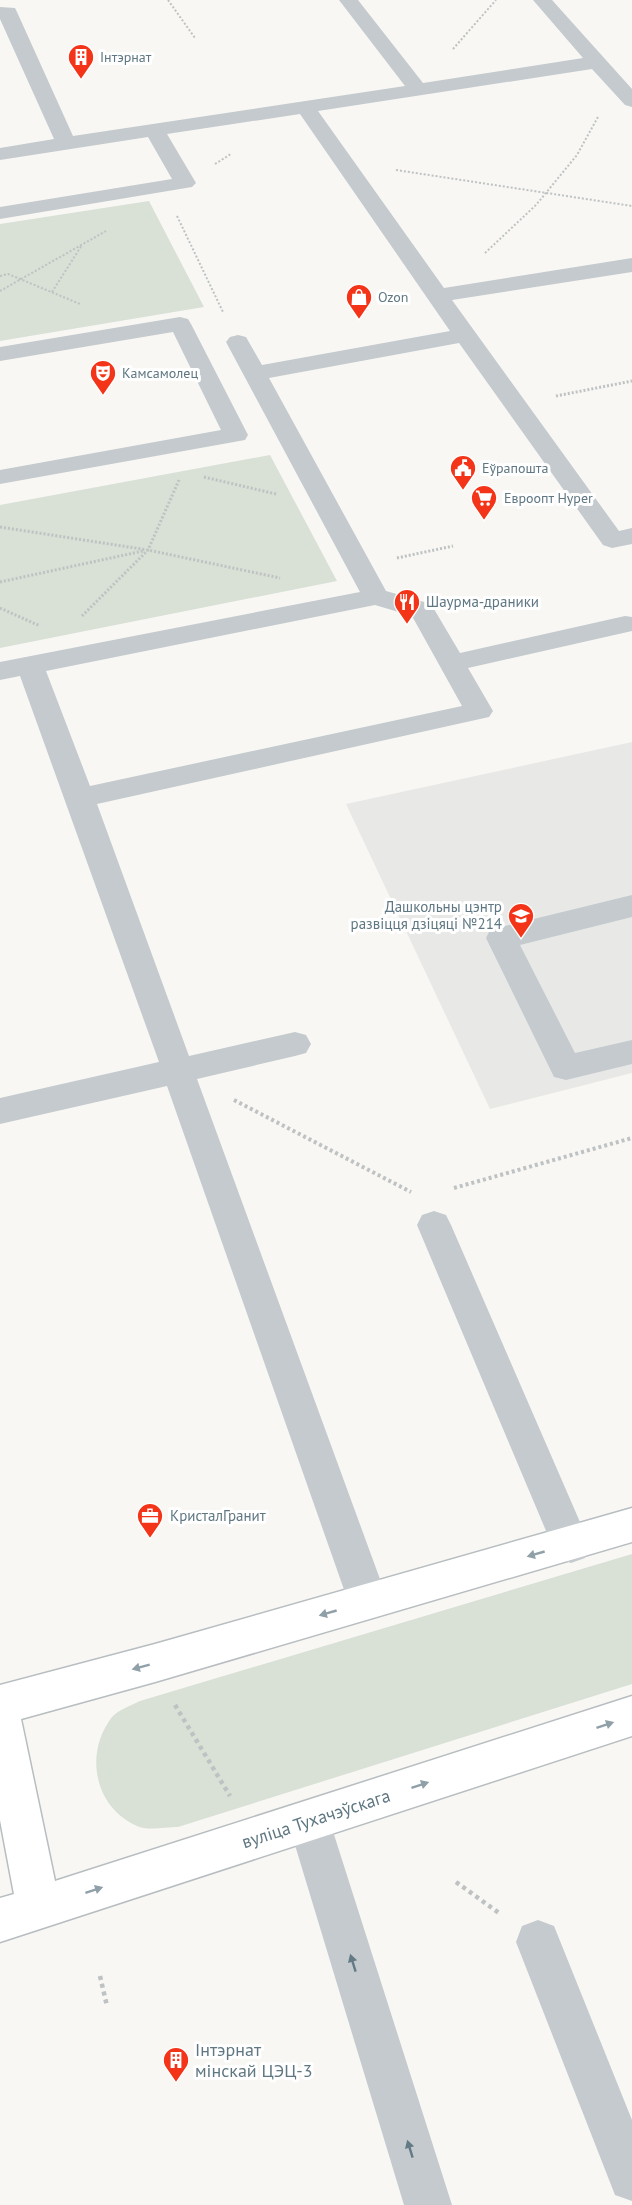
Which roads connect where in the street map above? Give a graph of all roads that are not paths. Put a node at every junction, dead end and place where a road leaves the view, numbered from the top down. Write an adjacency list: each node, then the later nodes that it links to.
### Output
1 (348, 0): 5 (lane)
2 (542, 0): 4 (lane)
3 (0, 13): 9 (lane)
4 (597, 62): 5 (lane); 6 (lane)
5 (417, 89): 7 (lane)
6 (632, 101)
7 (305, 107): 8 (lane); 13 (lane)
8 (154, 130): 9 (lane); 11 (lane)
9 (66, 144): 10 (lane)
10 (0, 154)
11 (0, 213)
12 (632, 265): 13 (lane)
13 (438, 296): 14 (lane)
14 (465, 335): 17 (lane); 19 (lane)
15 (238, 342): 17 (lane)
16 (0, 354): 18 (lane)
17 (255, 373): 20 (lane)
18 (0, 477)
19 (632, 536)
20 (376, 597): 22 (lane); 23 (lane)
21 (625, 624): 22 (lane)
22 (452, 663): 24 (lane)
23 (15, 668): 24 (lane)
24 (80, 798): 28 (lane)
25 (632, 906): 27 (lane)
26 (295, 1044): 28 (lane)
27 (632, 1052)
28 (178, 1071): 29 (lane); 33 (lane)
29 (0, 1112)
30 (428, 1211): 32 (lane)
31 (632, 1526): 32 (main road)
32 (571, 1545): 33 (main road, one-way to 33)
33 (368, 1601): 34 (main road, one-way to 34)
34 (0, 1705)
35 (0, 1716): 38 (main road)
36 (632, 1716): 37 (main road, вуліца Тухачэўскага, one-way to 36)
37 (309, 1822): 38 (main road, вуліца Тухачэўскага, one-way to 37); 41 (lane, one-way to 37)
38 (19, 1914)
39 (538, 1942): 40 (lane)
40 (632, 2178)
41 (428, 2205)

